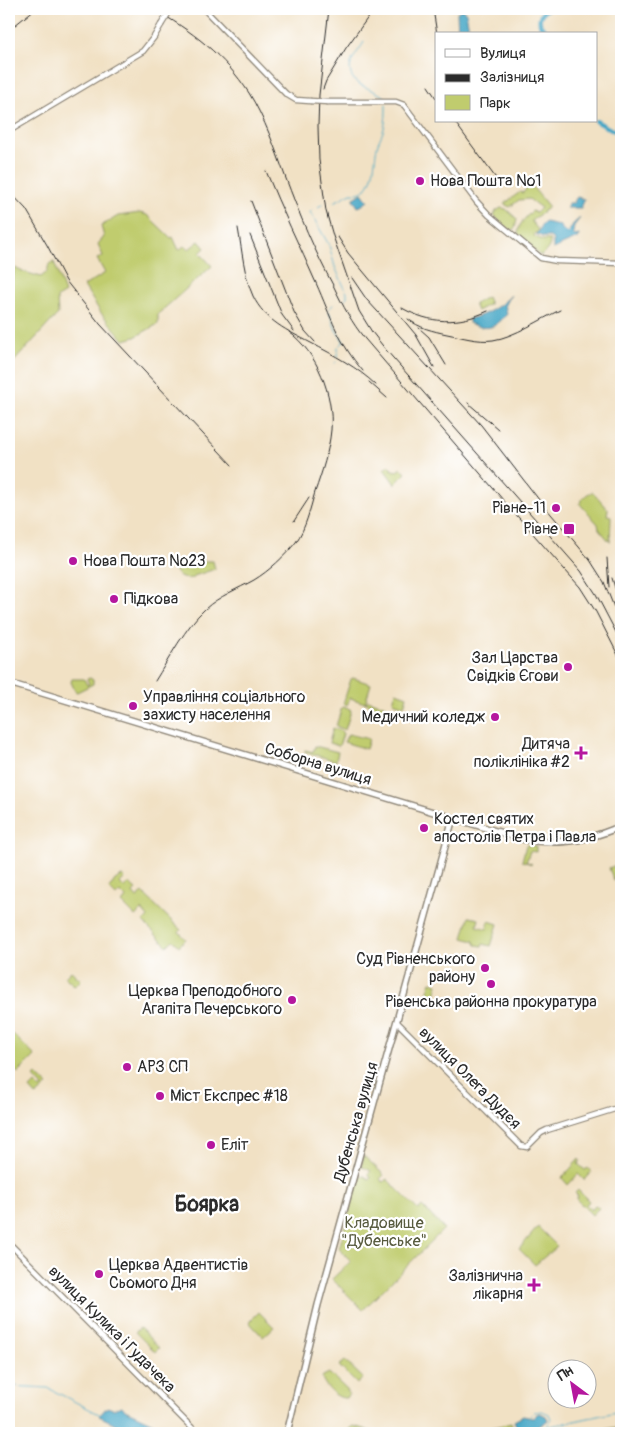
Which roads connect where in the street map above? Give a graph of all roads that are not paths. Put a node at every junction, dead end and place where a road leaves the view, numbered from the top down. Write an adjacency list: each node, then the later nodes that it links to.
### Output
1 (171, 9): 3 (main road, bridge)
2 (204, 9): 4 (main road, bridge)
3 (9, 131)
4 (621, 263)
5 (9, 683): 6 (main road, Соборна вулиця)
6 (453, 818): 7 (main road, Соборна вулиця); 8 (main road, Дубенська вулиця)
7 (621, 826)
8 (397, 1022): 9 (main road, вулиця Олега Дудєя); 12 (main road, Дубенська вулиця)
9 (621, 1107)
10 (9, 1242): 11 (main road, вулиця Кулика і Гудачека)
11 (197, 1433)
12 (287, 1433)

